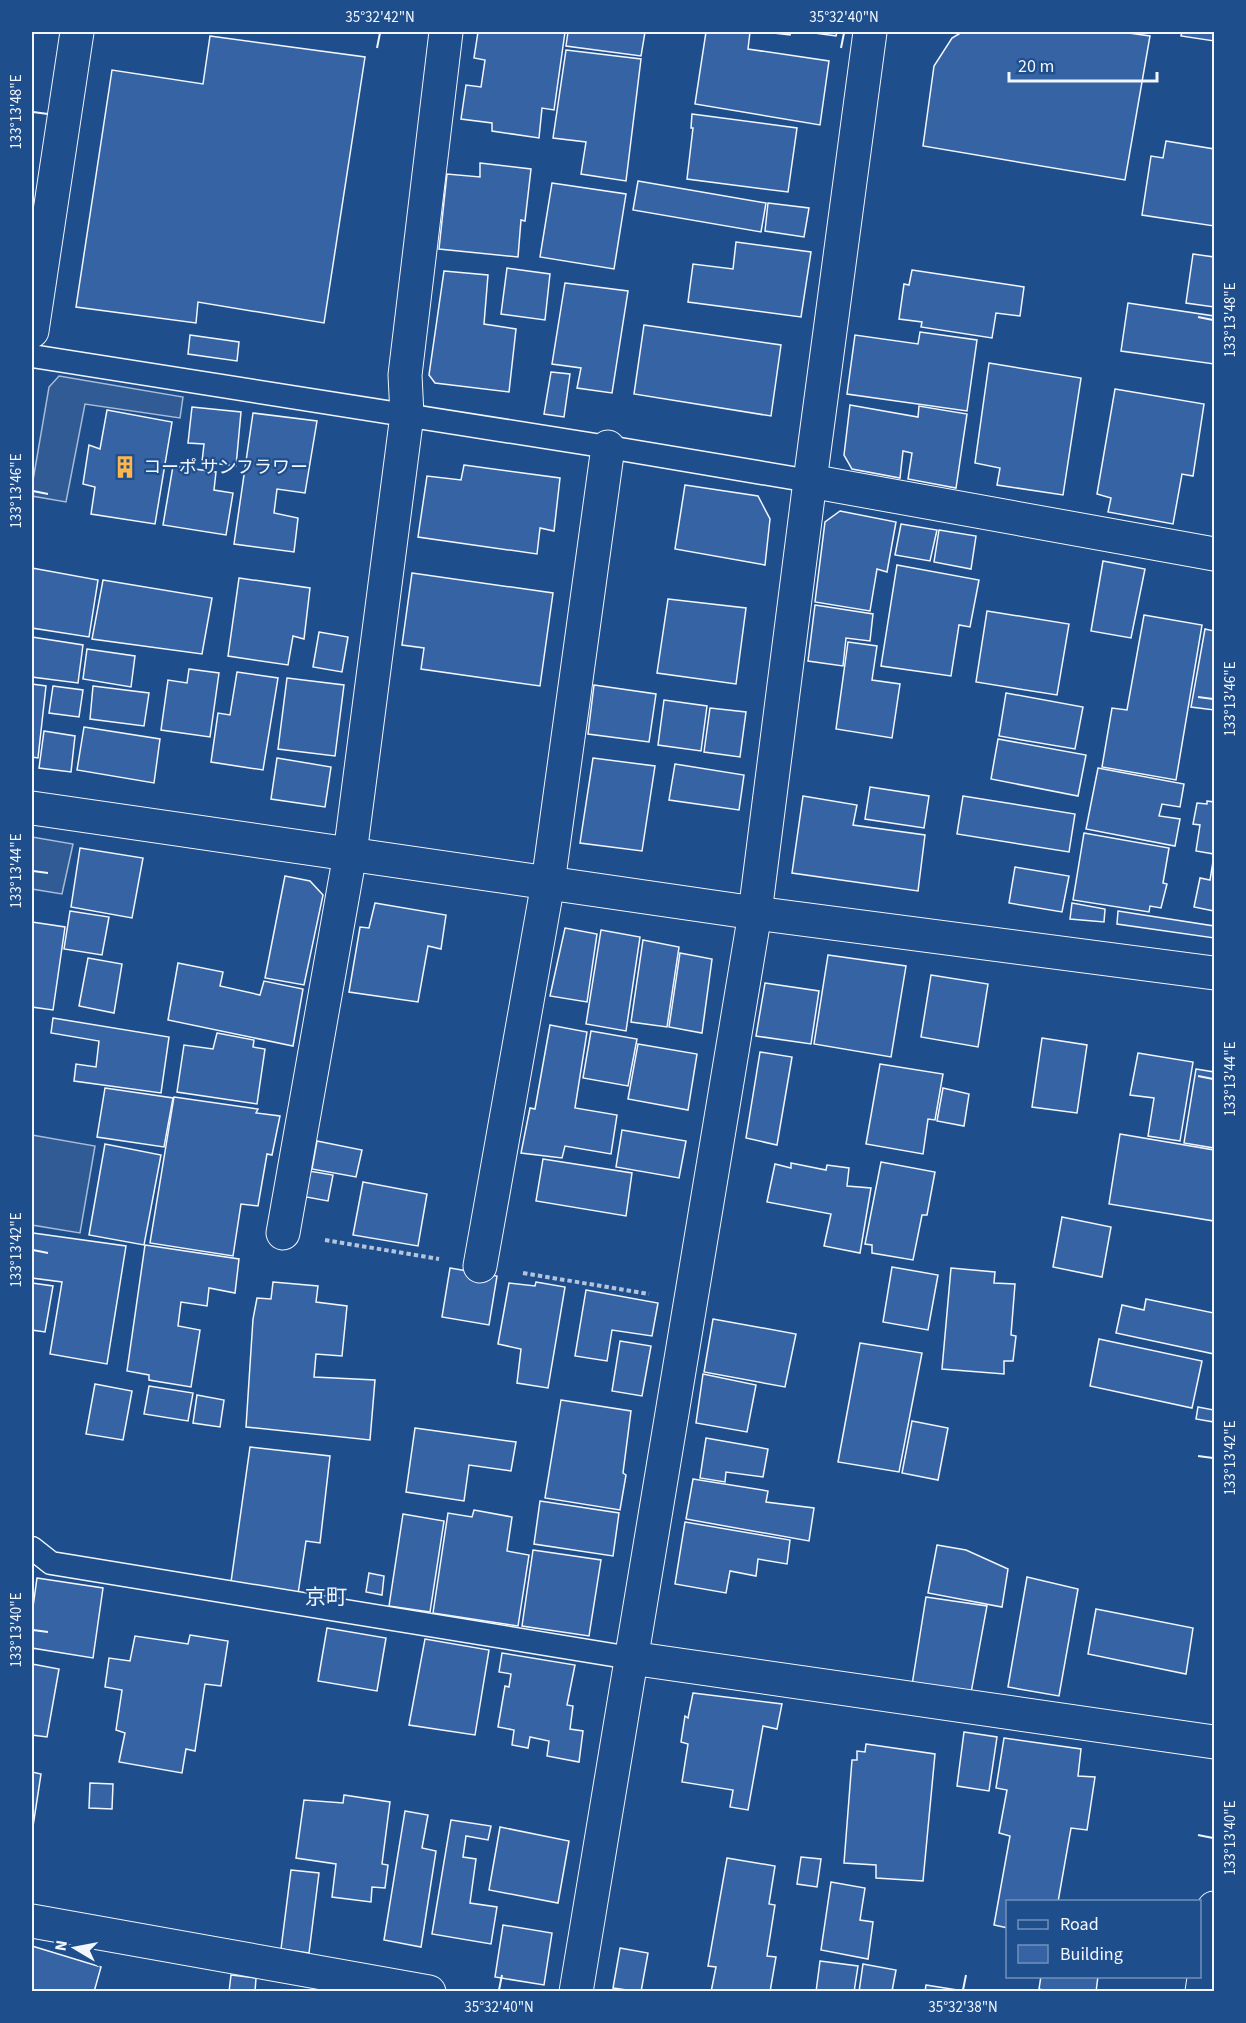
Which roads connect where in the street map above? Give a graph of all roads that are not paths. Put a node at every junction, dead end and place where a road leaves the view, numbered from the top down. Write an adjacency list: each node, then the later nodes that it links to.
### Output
1 (77, 32): 4 (street)
2 (446, 32): 6 (street)
3 (870, 32): 8 (street)
4 (32, 331)
5 (32, 356): 6 (lane)
6 (407, 415): 7 (lane); 11 (street)
7 (608, 447): 8 (lane); 12 (street)
8 (810, 481): 9 (street); 13 (street)
9 (1215, 554)
10 (32, 808): 11 (street)
11 (350, 854): 12 (street); 15 (street)
12 (548, 883): 13 (street); 16 (street)
13 (755, 913): 14 (street); 18 (street)
14 (1215, 973)
15 (283, 1233)
16 (480, 1266)
17 (32, 1548): 18 (lane)
18 (632, 1658): 19 (street); 23 (street)
19 (1215, 1742)
20 (1215, 1908): 24 (street)
21 (32, 1921): 22 (street)
22 (429, 1992)
23 (576, 1992)
24 (1202, 1992)

